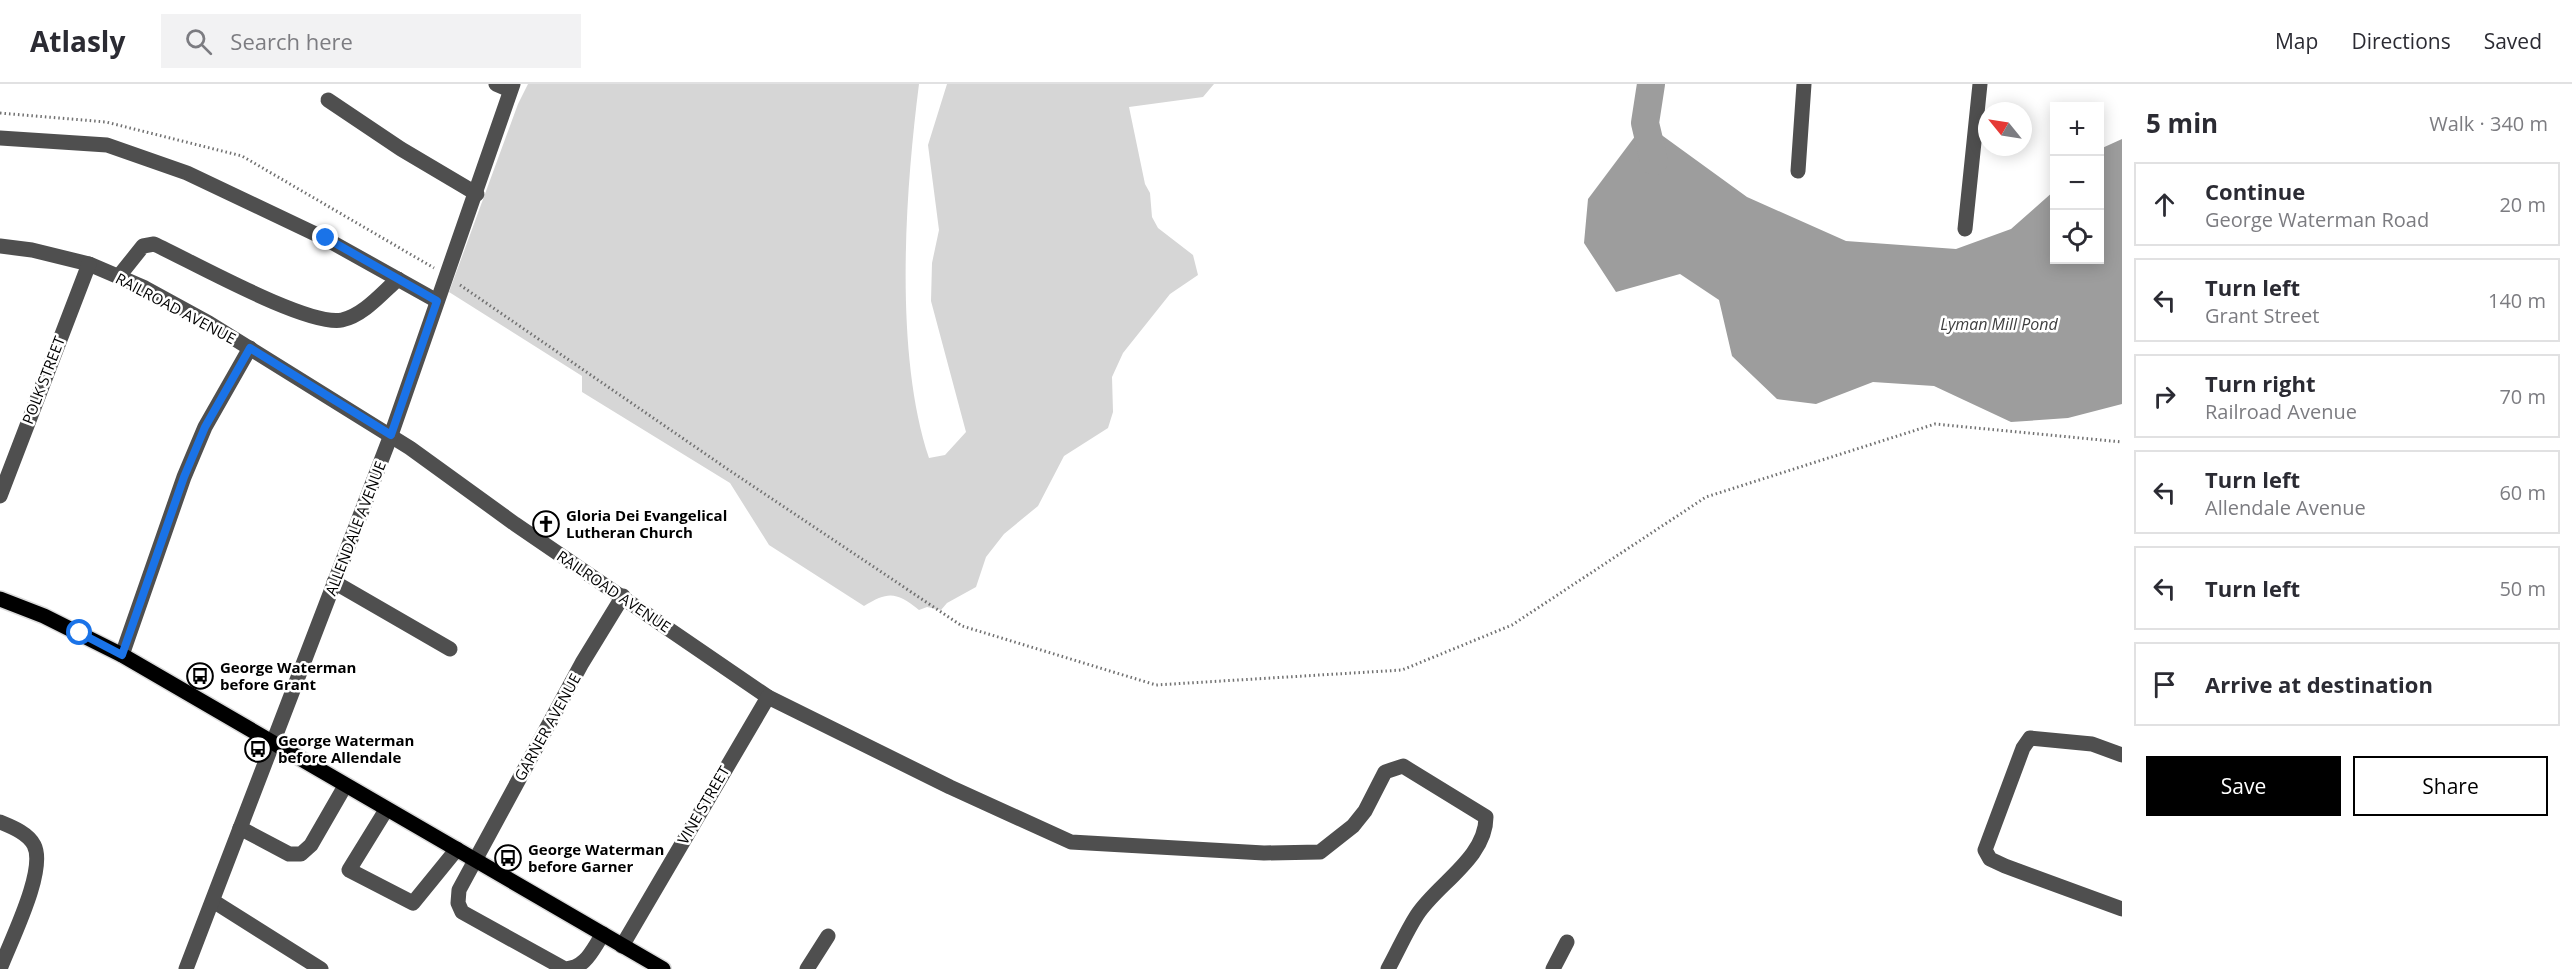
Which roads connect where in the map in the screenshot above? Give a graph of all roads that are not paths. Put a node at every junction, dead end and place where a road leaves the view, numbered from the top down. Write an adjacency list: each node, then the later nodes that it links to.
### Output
1 (496, 84): 4 (street)
2 (1804, 84): 7 (street)
3 (1980, 84): 9 (street)
4 (512, 87): 8 (street, ALLENDALE AVENUE)
5 (328, 100): 8 (street)
6 (0, 138): 13 (street)
7 (1798, 171)
8 (477, 194): 14 (street, ALLENDALE AVENUE)
9 (1965, 229)
10 (0, 246): 11 (street, RAILROAD AVENUE)
11 (89, 264): 12 (street, RAILROAD AVENUE); 17 (street, POLK STREET)
12 (119, 276): 13 (street); 15 (street, RAILROAD AVENUE)
13 (398, 279): 14 (street)
14 (437, 301): 16 (street, ALLENDALE AVENUE)
15 (250, 348): 16 (street, RAILROAD AVENUE); 22 (street)
16 (391, 435): 18 (street, ALLENDALE AVENUE); 19 (street, RAILROAD AVENUE)
17 (0, 496)
18 (334, 582): 21 (street); 24 (street, ALLENDALE AVENUE)
19 (623, 596): 23 (street, RAILROAD AVENUE); 31 (street, GARNER AVENUE)
20 (0, 599): 22 (main road)
21 (450, 649)
22 (122, 655): 24 (main road)
23 (768, 697): 37 (street, VINE STREET); 43 (street, RAILROAD AVENUE)
24 (272, 742): 26 (main road); 29 (street, ALLENDALE AVENUE)
25 (2122, 754): 33 (street)
26 (345, 786): 27 (main road); 29 (street)
27 (386, 810): 30 (main road); 30 (street)
28 (0, 822): 38 (street)
29 (240, 828): 32 (street, ALLENDALE AVENUE)
30 (457, 849): 31 (main road)
31 (475, 859): 34 (main road); 34 (street, GARNER AVENUE)
32 (213, 901): 39 (street, ALLENDALE AVENUE); 40 (street)
33 (2122, 909)
34 (603, 934): 37 (main road)
35 (828, 936): 42 (street)
36 (1567, 942): 44 (street)
37 (622, 946): 41 (main road)
38 (0, 969)
39 (186, 969)
40 (321, 969)
41 (663, 969)
42 (807, 969)
43 (1388, 969)
44 (1552, 969)

